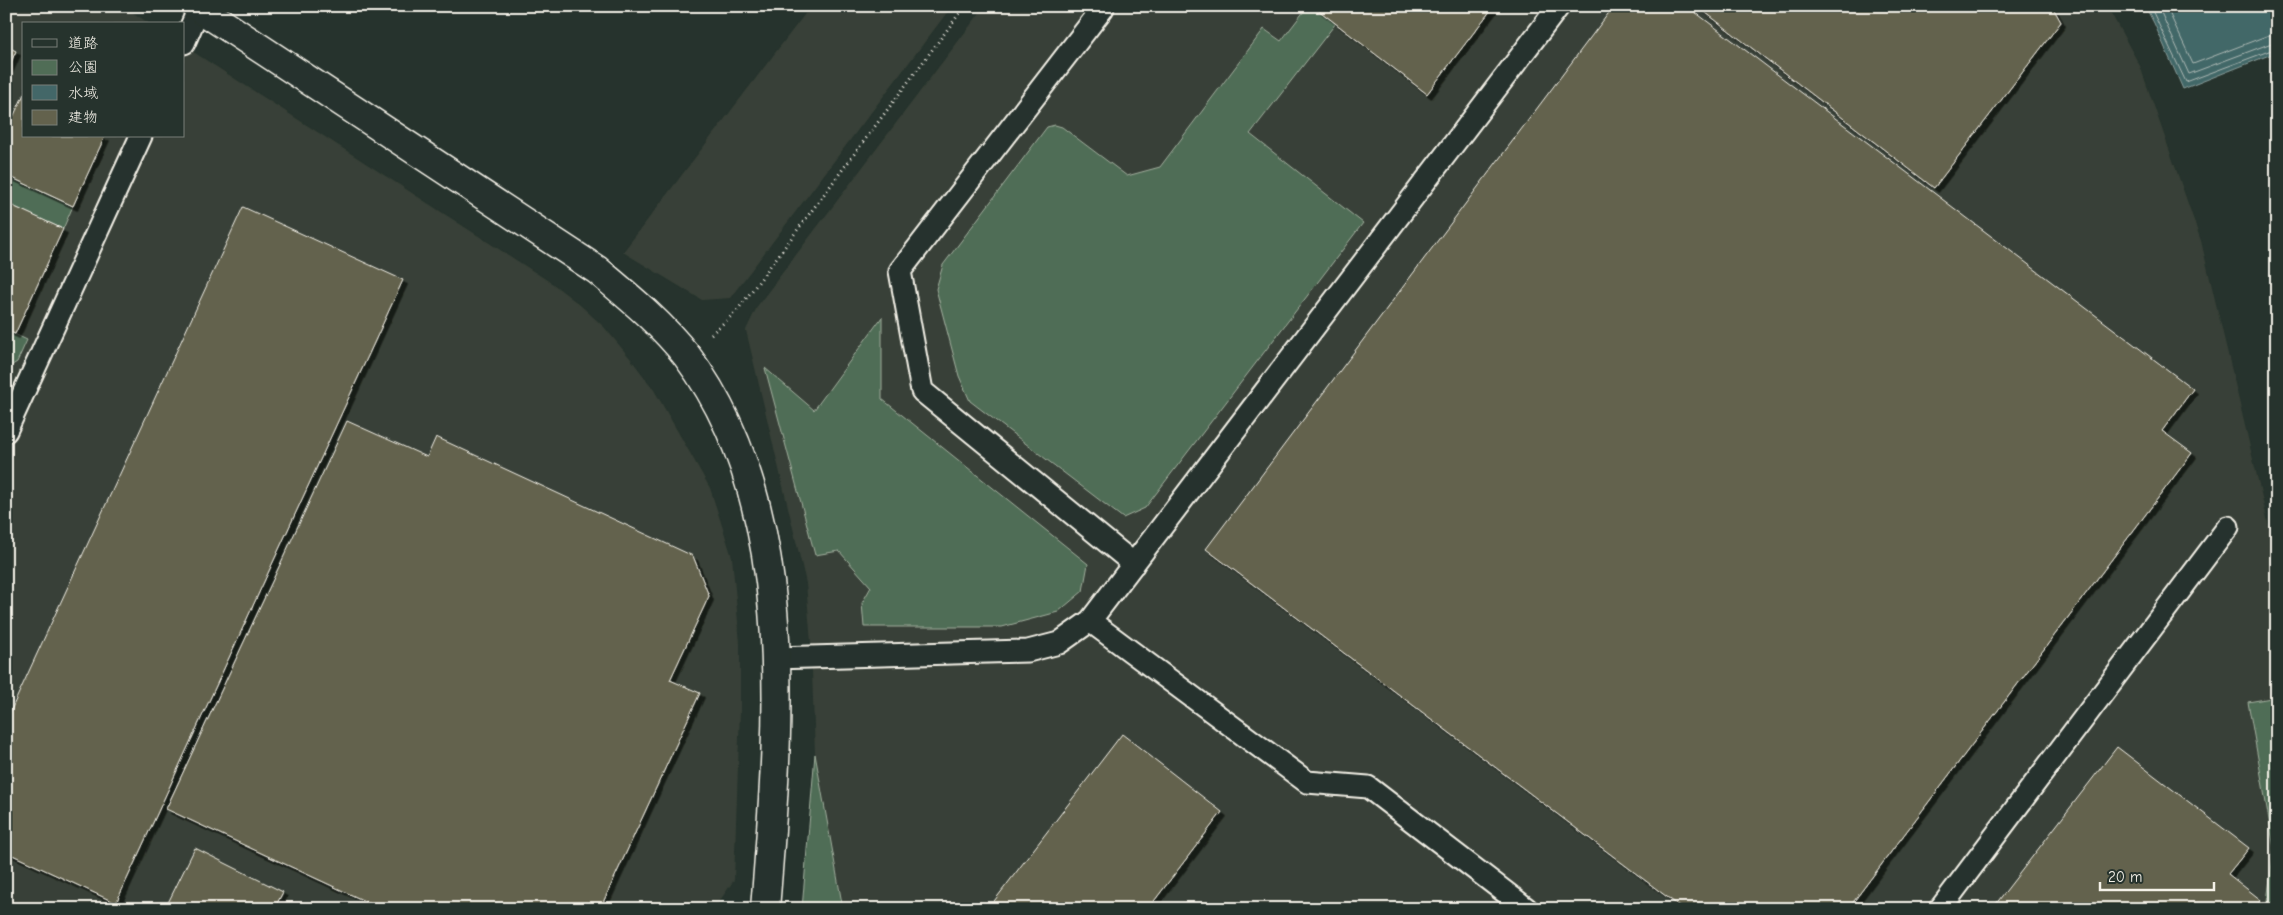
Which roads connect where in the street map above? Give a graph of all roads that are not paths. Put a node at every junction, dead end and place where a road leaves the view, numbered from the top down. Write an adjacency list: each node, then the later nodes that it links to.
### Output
1 (1559, 6): 9 (lane)
2 (197, 7): 4 (lane); 11 (street)
3 (1103, 8): 9 (lane)
4 (185, 40)
5 (140, 138): 6 (lane)
6 (12, 402): 7 (lane)
7 (6, 431)
8 (2228, 527): 14 (lane)
9 (1134, 564): 10 (lane)
10 (1090, 621): 11 (lane); 13 (lane)
11 (774, 658): 12 (street)
12 (765, 909)
13 (1527, 909)
14 (1940, 909)

